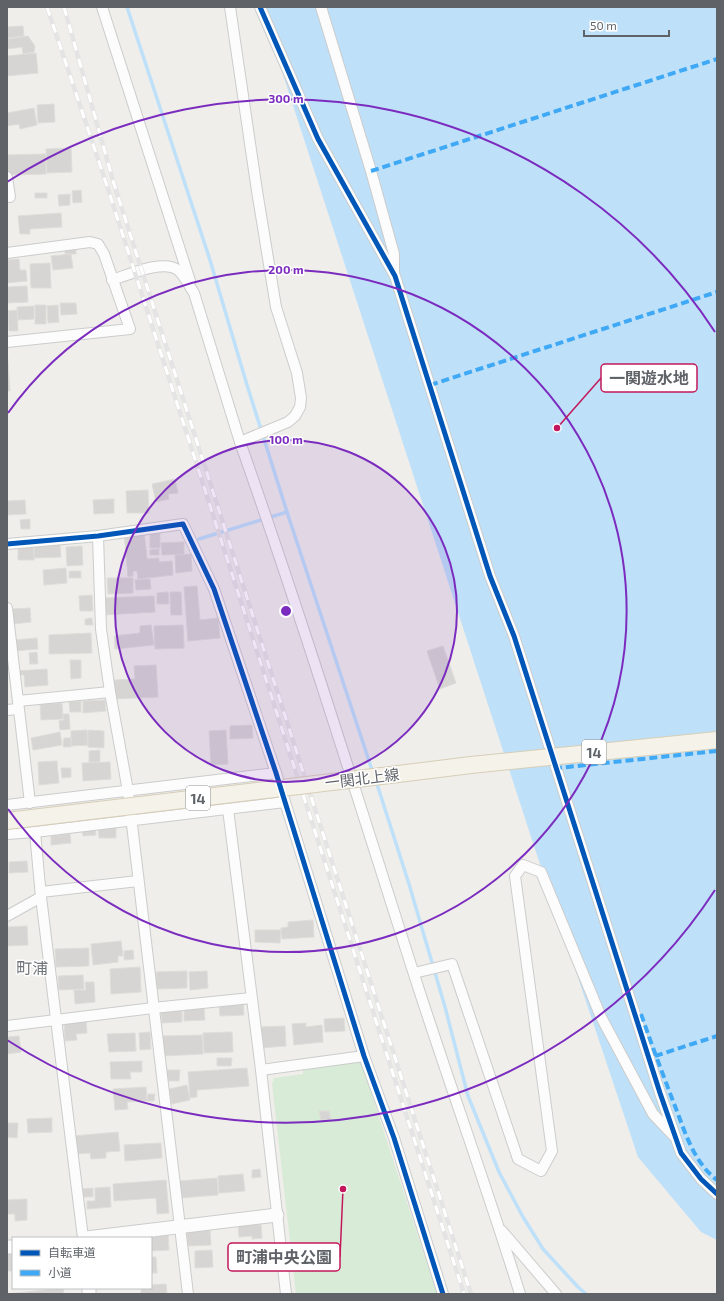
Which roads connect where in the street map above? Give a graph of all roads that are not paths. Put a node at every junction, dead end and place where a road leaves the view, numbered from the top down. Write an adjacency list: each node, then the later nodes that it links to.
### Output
1 (102, 7): 10 (street)
2 (230, 7): 12 (street)
3 (260, 7): 8 (street)
4 (321, 7): 8 (street)
5 (7, 177): 6 (street)
6 (10, 197)
7 (7, 253): 9 (street)
8 (394, 276): 40 (street)
9 (112, 280): 10 (street); 11 (street)
10 (194, 293): 12 (street)
11 (7, 342)
12 (240, 442): 33 (street)
13 (98, 536): 14 (street); 16 (street); 20 (street)
14 (7, 544)
15 (7, 608): 17 (street)
16 (110, 692): 17 (street); 21 (street)
17 (18, 705): 18 (street); 23 (street)
18 (7, 710)
19 (717, 740): 26 (main road, 一関北上線 / 14, bridge)
20 (276, 773): 21 (street); 22 (street)
21 (128, 791): 23 (street); 27 (street)
22 (285, 802): 25 (street); 38 (street)
23 (30, 803): 24 (street)
24 (7, 805)
25 (228, 809): 27 (street); 34 (street)
26 (7, 820)
27 (131, 820): 28 (street); 30 (street)
28 (35, 832): 29 (street); 31 (street)
29 (7, 834)
30 (138, 881): 31 (street); 35 (street)
31 (41, 895): 32 (street); 36 (street)
32 (7, 916)
33 (418, 972): 40 (street); 44 (street)
34 (251, 998): 35 (street); 39 (street)
35 (153, 1008): 36 (street); 43 (street)
36 (56, 1020): 37 (street); 45 (street)
37 (7, 1026)
38 (364, 1056): 39 (street); 49 (street)
39 (261, 1070): 42 (street)
40 (676, 1139): 41 (street)
41 (717, 1194)
42 (277, 1215): 43 (street); 48 (street)
43 (180, 1227): 46 (street); 47 (street)
44 (500, 1228): 50 (street); 51 (street)
45 (83, 1237)
46 (95, 1237)
47 (188, 1294)
48 (286, 1294)
49 (443, 1294)
50 (520, 1294)
51 (556, 1294)

